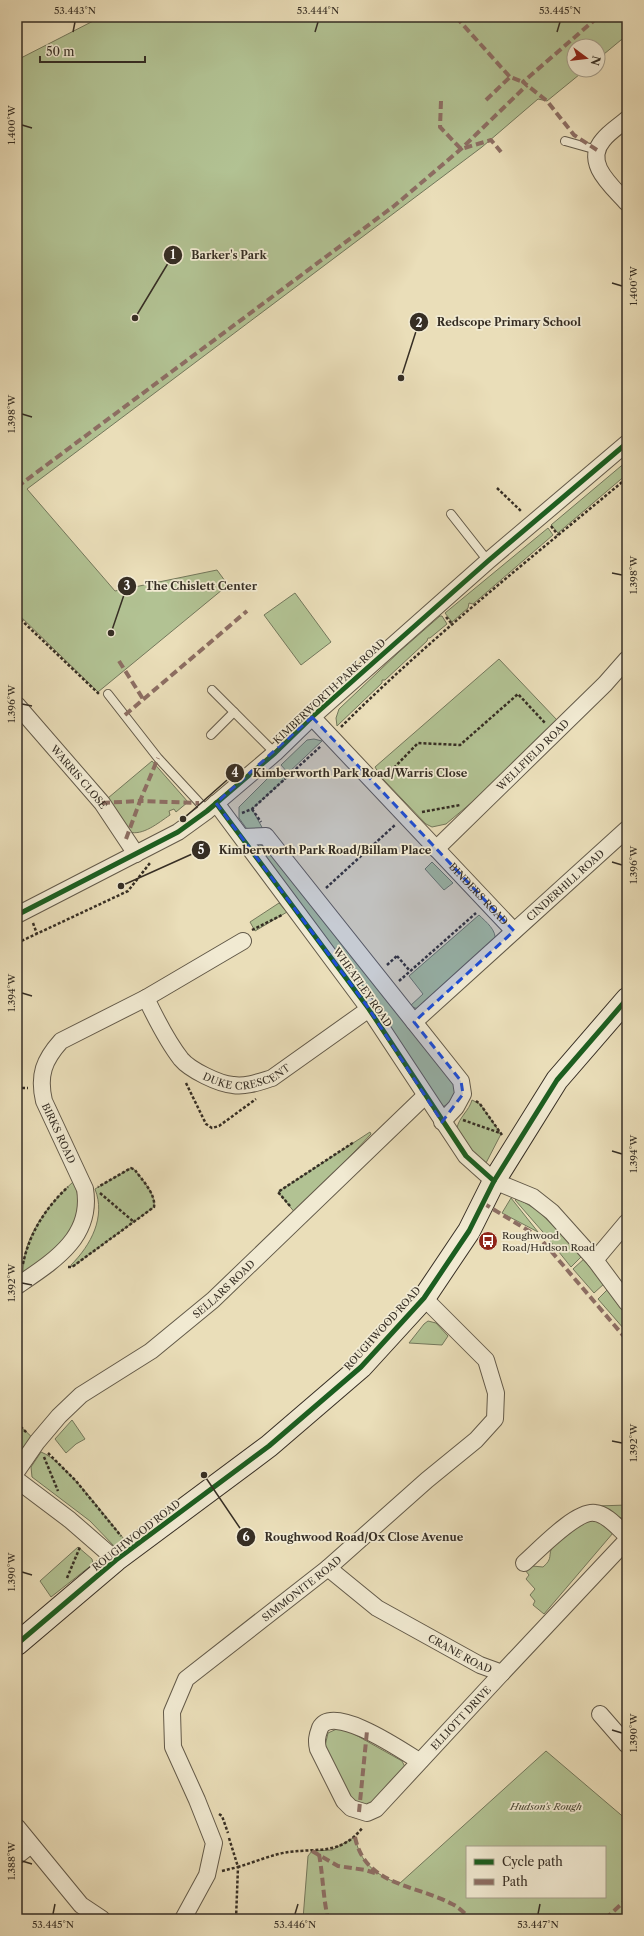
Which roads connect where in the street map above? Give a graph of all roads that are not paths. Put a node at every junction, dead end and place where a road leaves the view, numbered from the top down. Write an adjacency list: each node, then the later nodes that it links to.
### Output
1 (627, 119): 3 (street)
2 (565, 141): 3 (lane)
3 (597, 150): 4 (street)
4 (627, 203)
5 (627, 443): 7 (street, KIMBERWORTH PARK ROAD)
6 (451, 514): 7 (lane)
7 (488, 561): 13 (street, KIMBERWORTH PARK ROAD)
8 (627, 659): 19 (street, WELLFIELD ROAD)
9 (212, 690): 12 (lane)
10 (108, 694): 16 (lane)
11 (17, 705): 20 (street, WARRIS CLOSE)
12 (234, 712): 14 (lane); 15 (lane)
13 (312, 717): 15 (street, KIMBERWORTH PARK ROAD); 19 (street, BINDERS ROAD)
14 (211, 736)
15 (275, 753): 16 (street, KIMBERWORTH PARK ROAD)
16 (211, 807): 18 (street, WHEATLEY ROAD); 20 (street, KIMBERWORTH PARK ROAD)
17 (627, 829): 22 (street, CINDERHILL ROAD)
18 (242, 837): 26 (street, WHEATLEY ROAD); 27 (street, WHEATLEY ROAD)
19 (436, 849): 22 (street, BINDERS ROAD)
20 (136, 854): 21 (street, KIMBERWORTH PARK ROAD)
21 (17, 914)
22 (514, 931): 27 (street, CINDERHILL ROAD)
23 (243, 941): 24 (street, BIRKS ROAD)
24 (146, 998): 26 (street, DUKE CRESCENT); 33 (street, BIRKS ROAD)
25 (627, 999): 30 (street, ROUGHWOOD ROAD)
26 (369, 1009): 28 (street, WHEATLEY ROAD)
27 (414, 1022): 29 (street, WHEATLEY ROAD)
28 (425, 1096): 29 (street, WHEATLEY ROAD); 36 (street, SELLARS ROAD)
29 (445, 1118): 30 (street, WHEATLEY ROAD)
30 (494, 1181): 32 (street, WHEATLEY ROAD); 34 (street, ROUGHWOOD ROAD)
31 (627, 1222): 32 (street)
32 (595, 1260): 35 (street, WHEATLEY ROAD)
33 (21, 1284)
34 (424, 1298): 39 (street, ROUGHWOOD ROAD); 41 (street, SIMMONITE ROAD)
35 (627, 1303)
36 (19, 1482): 39 (street)
37 (627, 1536): 40 (street)
38 (627, 1540): 43 (street, CRANE ROAD)
39 (124, 1554): 42 (street, ROUGHWOOD ROAD)
40 (524, 1563)
41 (328, 1568): 43 (street, CRANE ROAD); 51 (street, SIMMONITE ROAD)
42 (17, 1644)
43 (502, 1673): 46 (street, ELLIOTT DRIVE)
44 (600, 1714): 45 (street)
45 (627, 1745)
46 (420, 1761): 46 (street, ELLIOTT DRIVE)
47 (17, 1826): 48 (street)
48 (31, 1846): 49 (street); 50 (street)
49 (17, 1856)
50 (102, 1919)
51 (183, 1919)

